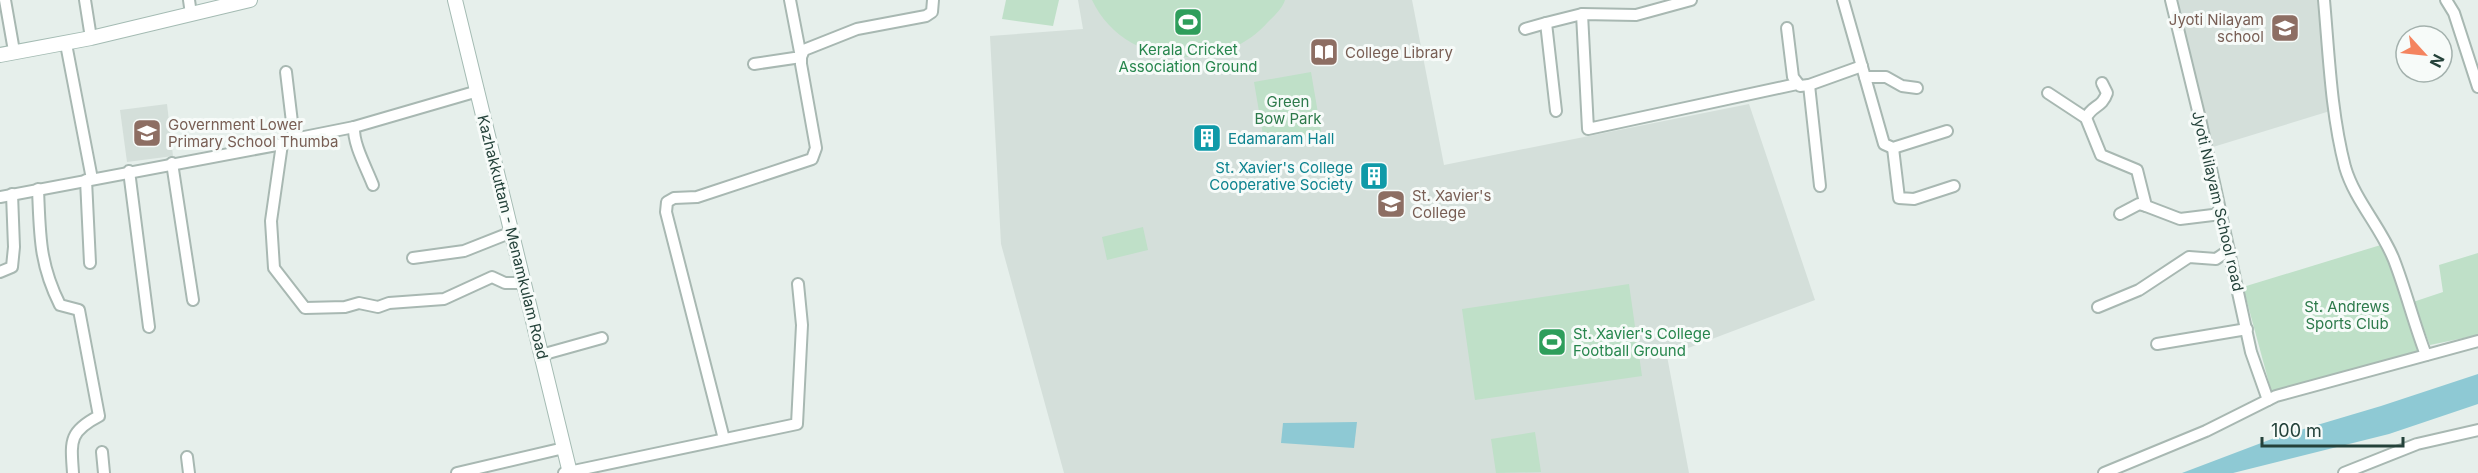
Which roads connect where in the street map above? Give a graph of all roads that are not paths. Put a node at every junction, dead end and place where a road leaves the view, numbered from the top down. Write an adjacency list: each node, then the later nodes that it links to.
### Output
1 (5, 0): 19 (street)
2 (85, 0): 17 (street)
3 (250, 0): 12 (main road)
4 (455, 0): 30 (main road, Kazhakkuttam - Menamkulam Road)
5 (790, 0): 21 (street)
6 (933, 0): 21 (street)
7 (1691, 0): 13 (street)
8 (1843, 0): 23 (street)
9 (2170, 0): 50 (street, Jyoti Nilayam School road)
10 (2324, 0): 66 (street)
11 (2446, 0): 28 (street)
12 (190, 7): 17 (main road)
13 (1582, 14): 14 (street); 26 (street)
14 (1546, 23): 16 (street); 32 (street)
15 (1787, 28): 26 (street)
16 (1525, 29)
17 (91, 39): 18 (main road)
18 (66, 44): 19 (main road); 41 (street)
19 (14, 51): 20 (main road)
20 (0, 55)
21 (801, 57): 22 (street); 69 (street)
22 (754, 64)
23 (1863, 71): 27 (street); 29 (street); 38 (street)
24 (286, 72): 36 (street)
25 (2102, 83): 33 (street)
26 (1797, 84): 27 (street)
27 (1809, 85): 43 (street)
28 (2478, 87)
29 (1917, 88)
30 (477, 91): 34 (street); 51 (main road, Kazhakkuttam - Menamkulam Road)
31 (2048, 93): 33 (street)
32 (1556, 111)
33 (2086, 118): 48 (street)
34 (354, 127): 36 (street); 42 (street)
35 (1947, 131): 38 (street)
36 (294, 139): 37 (street)
37 (282, 144): 39 (street); 56 (street)
38 (1893, 148): 44 (street)
39 (172, 163): 40 (street); 58 (street)
40 (129, 171): 41 (street); 60 (street)
41 (89, 179): 45 (street); 54 (street)
42 (373, 184)
43 (1820, 186)
44 (1954, 186)
45 (38, 189): 46 (street); 73 (street)
46 (12, 194): 47 (street); 55 (street)
47 (0, 197)
48 (2146, 206): 49 (street); 50 (street)
49 (2120, 214)
50 (2221, 214): 52 (street, Jyoti Nilayam School road)
51 (512, 232): 53 (street); 56 (main road, Kazhakkuttam - Menamkulam Road)
52 (2229, 250): 59 (street); 61 (street, Jyoti Nilayam School road)
53 (412, 258)
54 (90, 263)
55 (0, 272)
56 (524, 283): 65 (main road, Kazhakkuttam - Menamkulam Road)
57 (798, 284): 69 (street)
58 (194, 300)
59 (2098, 307)
60 (149, 327)
61 (2247, 328): 64 (street); 67 (street, Jyoti Nilayam School road)
62 (602, 338): 65 (street)
63 (2478, 340): 66 (street)
64 (2157, 344)
65 (541, 354): 70 (main road, Kazhakkuttam - Menamkulam Road)
66 (2426, 355): 67 (street)
67 (2268, 400): 78 (street)
68 (2478, 430): 79 (street)
69 (724, 439): 77 (street)
70 (564, 448): 76 (street); 77 (main road, Kazhakkuttam - Menamkulam Road)
71 (102, 452): 74 (street)
72 (187, 457): 75 (street)
73 (73, 473)
74 (104, 473)
75 (189, 473)
76 (457, 473)
77 (568, 473)
78 (2104, 473)
79 (2344, 473)

